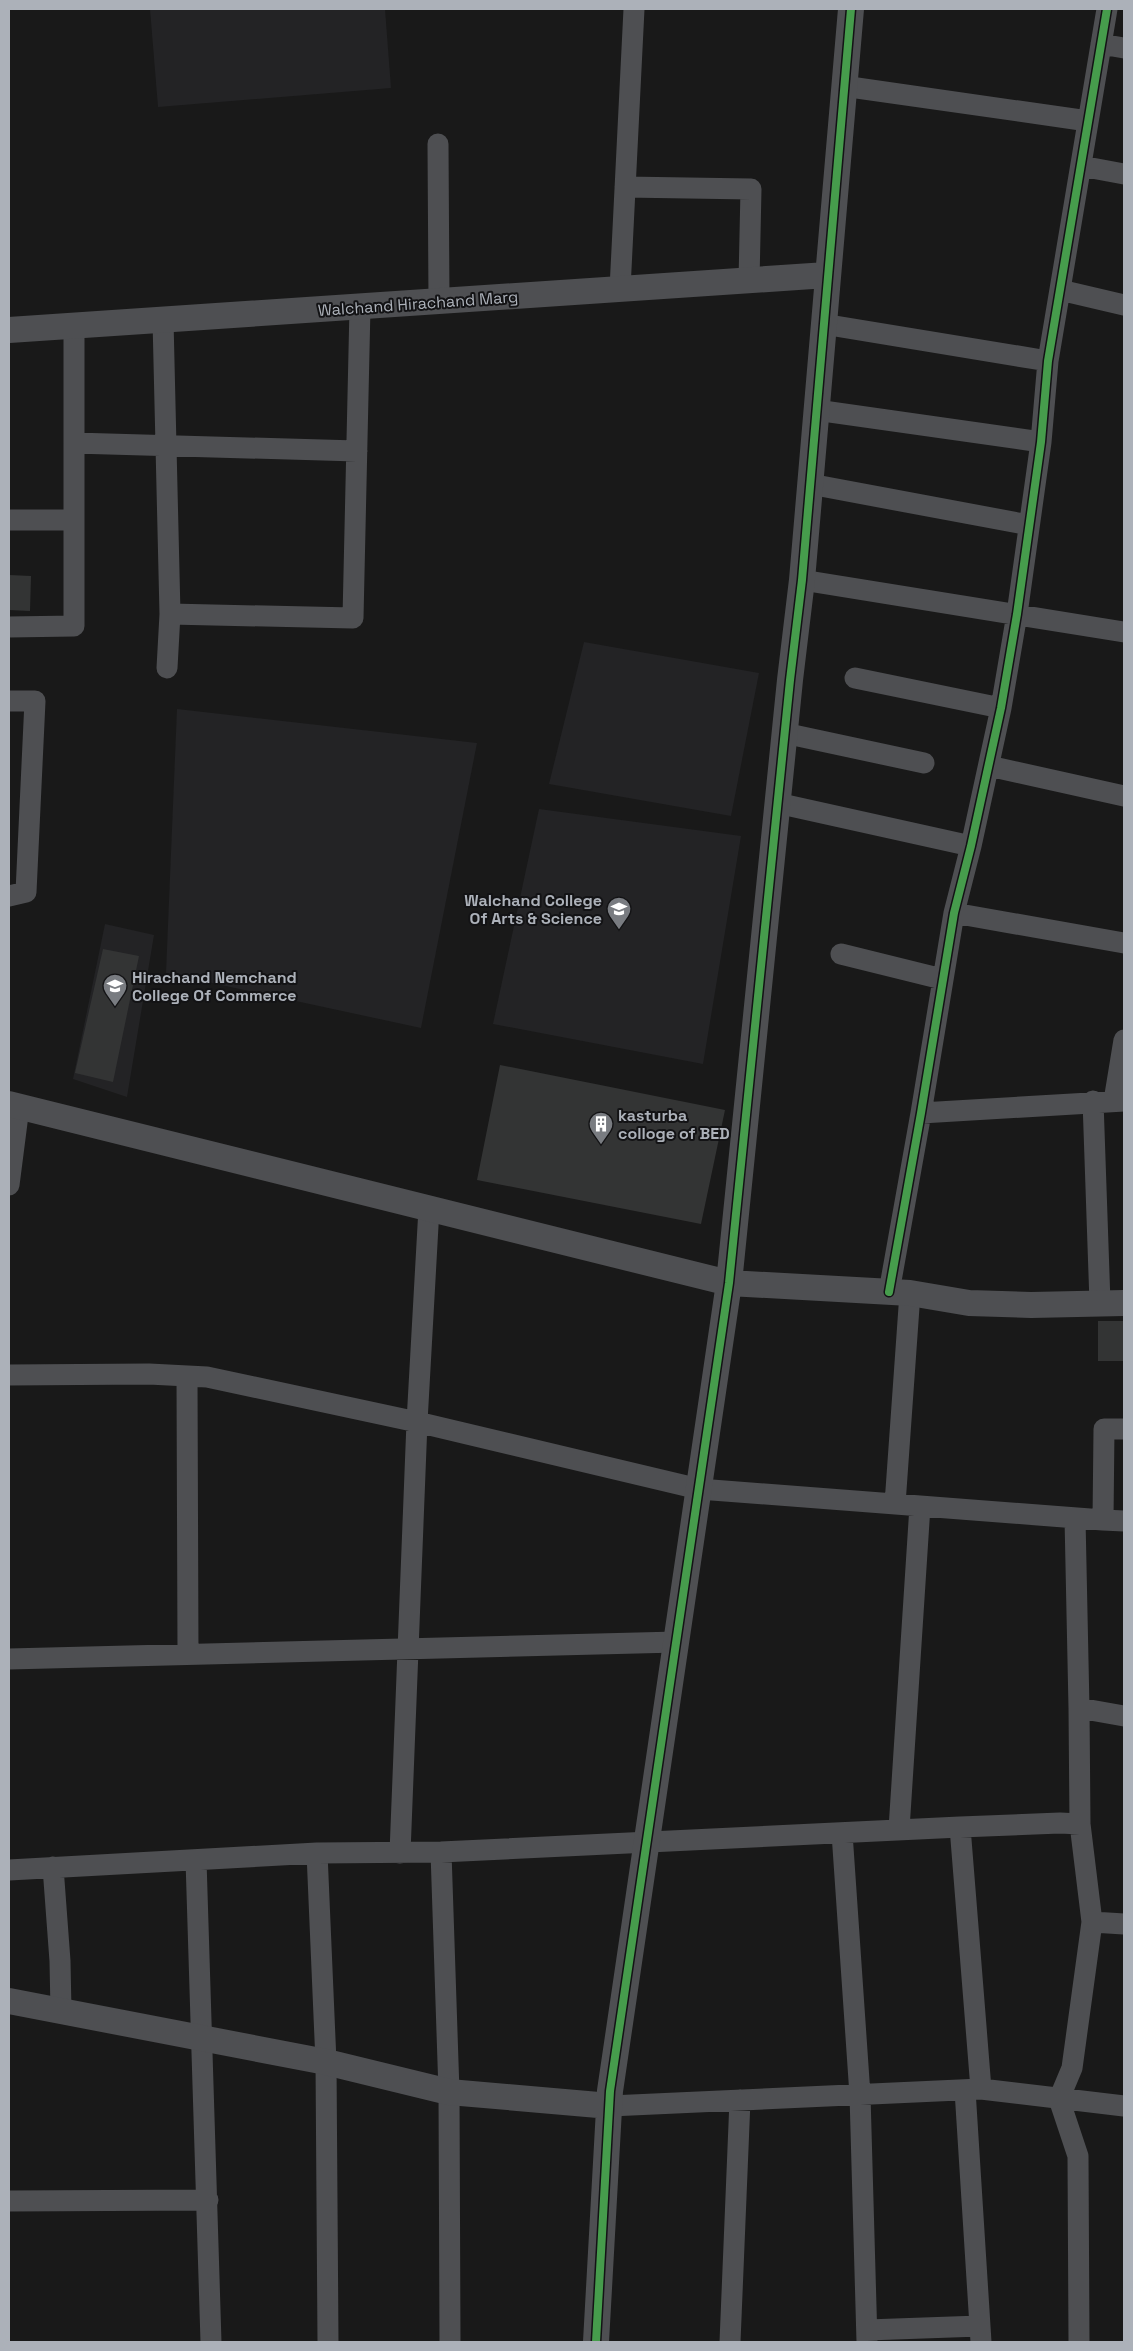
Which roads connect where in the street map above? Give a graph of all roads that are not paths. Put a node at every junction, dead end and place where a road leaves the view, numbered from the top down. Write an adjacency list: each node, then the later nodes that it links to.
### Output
1 (634, 9): 11 (street)
2 (851, 9): 6 (street)
3 (1107, 9): 4 (street)
4 (1101, 44): 5 (street); 7 (street)
5 (1124, 48)
6 (843, 86): 7 (street); 12 (street)
7 (1088, 121): 9 (street)
8 (438, 144): 16 (street)
9 (1081, 166): 10 (street); 15 (street)
10 (1124, 174)
11 (625, 187): 13 (street); 14 (street)
12 (828, 276): 13 (street, Walchand Hirachand Marg); 20 (street)
13 (749, 281): 14 (street, Walchand Hirachand Marg)
14 (620, 289): 16 (street, Walchand Hirachand Marg)
15 (1060, 290): 17 (street); 23 (street)
16 (439, 301): 18 (street, Walchand Hirachand Marg)
17 (1124, 305)
18 (360, 307): 19 (street, Walchand Hirachand Marg); 28 (street)
19 (163, 320): 21 (street, Walchand Hirachand Marg); 27 (street)
20 (824, 324): 23 (street); 24 (street)
21 (74, 326): 22 (street, Walchand Hirachand Marg); 26 (street)
22 (9, 330)
23 (1048, 361): 25 (street)
24 (816, 410): 25 (street); 29 (street)
25 (1040, 442): 32 (street)
26 (74, 443): 27 (street); 31 (street)
27 (166, 445): 28 (street); 34 (street)
28 (357, 451): 34 (street)
29 (810, 484): 32 (street); 33 (street)
30 (9, 520): 31 (street)
31 (74, 520): 36 (street)
32 (1029, 526): 35 (street)
33 (802, 580): 35 (street); 42 (street)
34 (170, 614): 38 (street)
35 (1017, 614): 37 (street); 41 (street)
36 (9, 627)
37 (1124, 632)
38 (167, 668)
39 (855, 678): 41 (street)
40 (9, 701): 48 (street)
41 (1001, 708): 44 (street)
42 (784, 733): 43 (street); 46 (street)
43 (924, 763)
44 (989, 766): 45 (street); 47 (street)
45 (1124, 796)
46 (777, 803): 47 (street); 59 (street)
47 (971, 846): 49 (street)
48 (9, 896)
49 (954, 913): 50 (street); 52 (street)
50 (1124, 943)
51 (841, 954): 52 (street)
52 (942, 979): 56 (street)
53 (1124, 1040): 54 (street)
54 (1110, 1101): 56 (street); 61 (street)
55 (14, 1106): 57 (street); 58 (street)
56 (921, 1113): 60 (street)
57 (9, 1185)
58 (429, 1208): 59 (street); 64 (street)
59 (729, 1283): 60 (street); 66 (street)
60 (899, 1292): 61 (street); 67 (street)
61 (1112, 1303)
62 (9, 1376): 63 (street)
63 (188, 1376): 64 (street); 74 (street)
64 (416, 1422): 66 (street); 73 (street)
65 (1124, 1429): 70 (street)
66 (699, 1489): 67 (street); 72 (street)
67 (894, 1504): 68 (street)
68 (920, 1506): 69 (street); 80 (street)
69 (1075, 1518): 70 (street); 76 (street)
70 (1103, 1520): 71 (street)
71 (1124, 1521)
72 (676, 1642): 73 (street); 82 (street)
73 (409, 1649): 74 (street); 85 (street)
74 (188, 1654): 75 (street)
75 (9, 1659)
76 (1079, 1708): 77 (street); 78 (street)
77 (1124, 1716)
78 (1080, 1824): 79 (street); 89 (street)
79 (960, 1827): 80 (street); 95 (street)
80 (899, 1830): 81 (street)
81 (842, 1833): 82 (street); 97 (street)
82 (647, 1843): 83 (street); 100 (street)
83 (441, 1852): 85 (street); 96 (street)
84 (317, 1853): 85 (street); 86 (street); 94 (street)
85 (400, 1853)
86 (196, 1860): 87 (street); 93 (street)
87 (53, 1867): 88 (street); 92 (street)
88 (9, 1870)
89 (1092, 1922): 90 (street); 98 (street)
90 (1124, 1924)
91 (9, 2000): 92 (street)
92 (61, 2011): 93 (street)
93 (202, 2038): 94 (street); 102 (street)
94 (326, 2062): 96 (street); 107 (street)
95 (973, 2089): 97 (street); 98 (street); 104 (street)
96 (449, 2092): 100 (street); 108 (street)
97 (860, 2095): 99 (street); 105 (street)
98 (1059, 2099): 101 (street); 111 (street)
99 (740, 2100): 100 (street); 110 (street)
100 (610, 2106): 109 (street)
101 (1124, 2106)
102 (208, 2200): 103 (street); 106 (street)
103 (9, 2201)
104 (980, 2334): 105 (street)
105 (867, 2336)
106 (211, 2342)
107 (328, 2342)
108 (450, 2342)
109 (596, 2342)
110 (730, 2342)
111 (1079, 2342)

